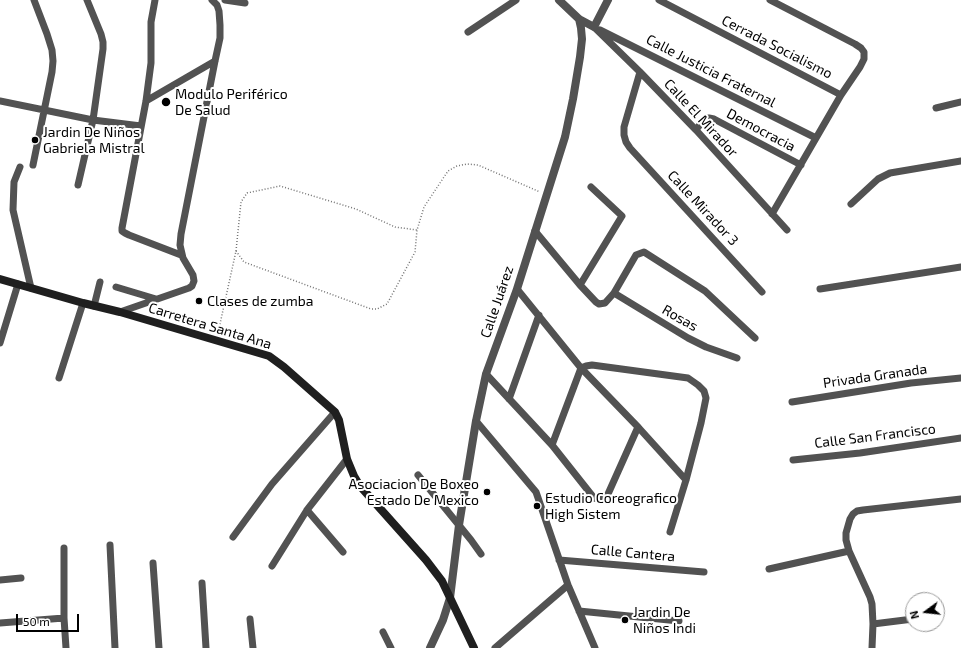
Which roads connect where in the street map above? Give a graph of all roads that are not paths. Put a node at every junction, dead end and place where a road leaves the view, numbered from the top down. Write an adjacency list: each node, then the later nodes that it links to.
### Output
1 (34, 0): 22 (street)
2 (87, 0): 23 (street)
3 (155, 0): 19 (street)
4 (212, 0): 15 (street)
5 (225, 0): 11 (street)
6 (516, 0): 14 (street)
7 (559, 0): 12 (street)
8 (608, 0): 13 (street)
9 (659, 0): 17 (street, Cerrada Socialismo)
10 (770, 0): 17 (street)
11 (245, 3)
12 (579, 19): 13 (street); 36 (street, Calle Juárez)
13 (594, 27): 16 (street, Calle El Mirador); 26 (street, Calle Justicia Fraternal)
14 (468, 32)
15 (215, 60): 19 (street); 37 (street)
16 (640, 72): 25 (street, Calle El Mirador); 47 (street, Calle Mirador 3)
17 (841, 95): 26 (street)
18 (0, 101): 22 (street)
19 (146, 101): 24 (street)
20 (961, 102): 21 (street)
21 (936, 108)
22 (44, 110): 23 (street); 28 (street)
23 (93, 120): 24 (street); 31 (street)
24 (141, 126): 37 (street)
25 (696, 130): 29 (street, Democracia); 34 (street, Calle El Mirador)
26 (816, 138): 29 (street)
27 (961, 161): 33 (street)
28 (33, 165)
29 (801, 165): 34 (street)
30 (20, 167): 44 (street)
31 (78, 185)
32 (591, 187): 42 (street)
33 (851, 204)
34 (772, 214): 35 (street, Calle El Mirador)
35 (787, 230)
36 (535, 231): 42 (street); 45 (street, Calle Juárez)
37 (181, 255): 49 (street)
38 (961, 267): 46 (street)
39 (0, 279): 41 (main road, Carretera Santa Ana)
40 (100, 282): 51 (street)
41 (18, 284): 44 (main road, Carretera Santa Ana); 55 (street)
42 (580, 285): 48 (street)
43 (116, 287): 49 (street)
44 (31, 288): 50 (main road, Carretera Santa Ana)
45 (517, 289): 53 (street); 58 (street, Calle Juárez)
46 (820, 289)
47 (762, 292)
48 (614, 293): 54 (street); 56 (street, Rosas)
49 (156, 300): 52 (street)
50 (83, 303): 51 (main road, Carretera Santa Ana); 59 (street)
51 (94, 306): 52 (main road, Carretera Santa Ana)
52 (120, 312): 63 (main road, Carretera Santa Ana)
53 (539, 315): 57 (street); 61 (street)
54 (755, 338)
55 (0, 344)
56 (737, 358)
57 (581, 368): 65 (street); 67 (street); 71 (street)
58 (486, 374): 61 (street); 64 (street, Calle Juárez)
59 (59, 378)
60 (961, 378): 62 (street, Privada Granada)
61 (509, 399): 67 (street)
62 (792, 402)
63 (335, 412): 68 (main road, Carretera Santa Ana); 76 (street)
64 (476, 421): 74 (street, Calle Juárez); 82 (street)
65 (638, 427): 67 (street); 71 (street)
66 (961, 438): 69 (street, Calle San Francisco)
67 (552, 445)
68 (347, 459): 73 (street); 91 (main road, Carretera Santa Ana)
69 (793, 460)
70 (418, 475): 74 (street)
71 (686, 480): 75 (street)
72 (961, 499): 79 (street)
73 (307, 510): 80 (street); 84 (street)
74 (459, 525): 81 (street); 91 (street, Calle Juárez)
75 (670, 532)
76 (233, 537)
77 (110, 545): 101 (street)
78 (64, 548): 93 (street)
79 (849, 551): 85 (street); 98 (street)
80 (343, 552)
81 (481, 554)
82 (559, 560): 86 (street, Calle Cantera); 90 (street)
83 (153, 563): 102 (street)
84 (272, 566)
85 (769, 569)
86 (704, 572)
87 (21, 578): 88 (street)
88 (0, 580)
89 (202, 583): 103 (street)
90 (568, 585): 92 (street); 108 (street)
91 (450, 598): 106 (street, Calle Juárez); 107 (main road, Carretera Santa Ana)
92 (579, 611): 96 (street); 109 (street)
93 (64, 618): 97 (street); 100 (street)
94 (250, 619): 104 (street)
95 (905, 620): 98 (street)
96 (679, 621)
97 (0, 623)
98 (873, 624): 110 (street)
99 (383, 632): 105 (street)
100 (66, 648)
101 (115, 648)
102 (159, 648)
103 (206, 648)
104 (253, 648)
105 (391, 648)
106 (430, 648)
107 (474, 648)
108 (495, 648)
109 (595, 648)
110 (872, 648)

